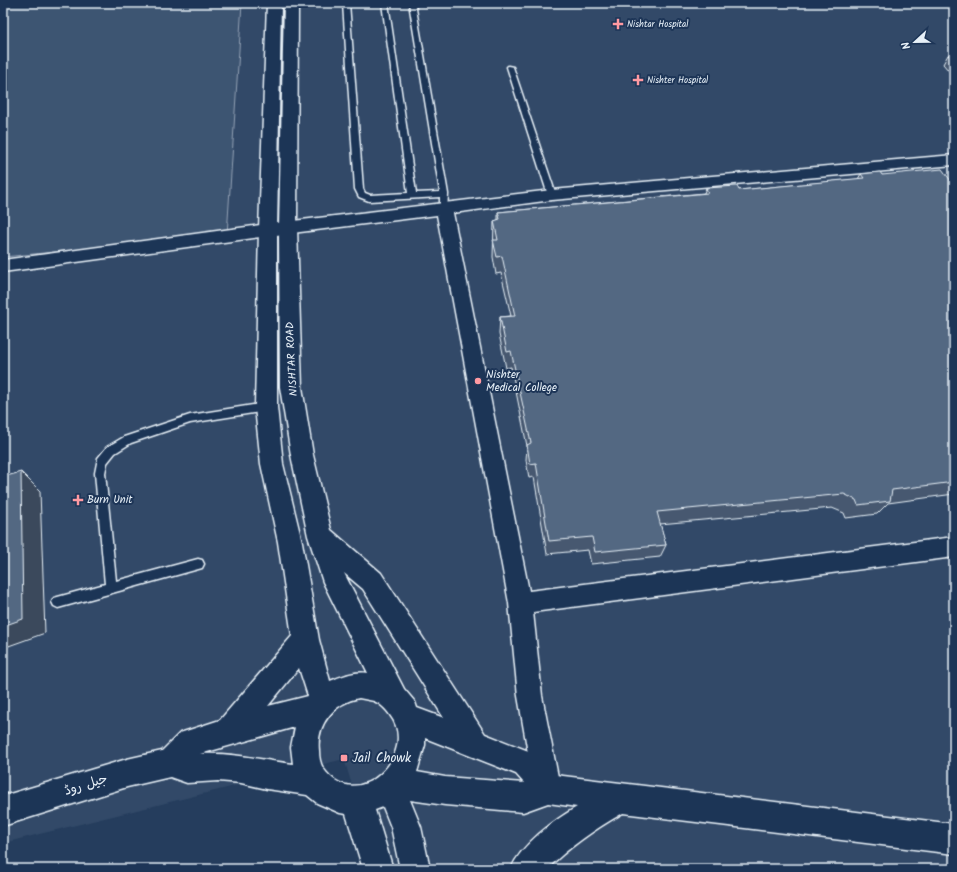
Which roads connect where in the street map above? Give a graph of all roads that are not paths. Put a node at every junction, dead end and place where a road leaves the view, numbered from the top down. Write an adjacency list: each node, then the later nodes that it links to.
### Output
1 (346, 3): 8 (lane)
2 (385, 3): 8 (lane)
3 (412, 3): 9 (lane)
4 (283, 4): 10 (main road, NISHTAR ROAD)
5 (510, 67): 7 (lane)
6 (954, 160): 7 (street)
7 (552, 195): 9 (street)
8 (412, 196): 9 (lane)
9 (444, 201): 10 (street); 18 (street)
10 (278, 229): 11 (street); 12 (main road, NISHTAR ROAD); 13 (main road, NISHTAR ROAD)
11 (3, 266)
12 (266, 407): 16 (lane); 19 (main road, NISHTAR ROAD)
13 (320, 536): 21 (main road, NISHTAR ROAD); 23 (main road)
14 (954, 547): 18 (street)
15 (198, 564): 16 (lane)
16 (111, 587): 17 (lane)
17 (58, 602)
18 (520, 603): 27 (street)
19 (306, 640): 20 (main road, NISHTAR ROAD); 22 (main road)
20 (320, 704): 21 (main road); 22 (main road); 25 (main road)
21 (401, 707): 23 (main road); 26 (main road)
22 (228, 731): 24 (main road)
23 (474, 742): 27 (main road)
24 (170, 763): 25 (main road, جیل روڈ); 30 (main road, جیل روڈ)
25 (313, 781): 29 (main road)
26 (391, 785): 27 (main road); 29 (main road); 33 (main road)
27 (548, 789): 28 (main road)
28 (620, 798): 31 (main road); 34 (main road)
29 (357, 801): 32 (main road)
30 (3, 811)
31 (954, 839)
32 (378, 869)
33 (415, 869)
34 (526, 869)

